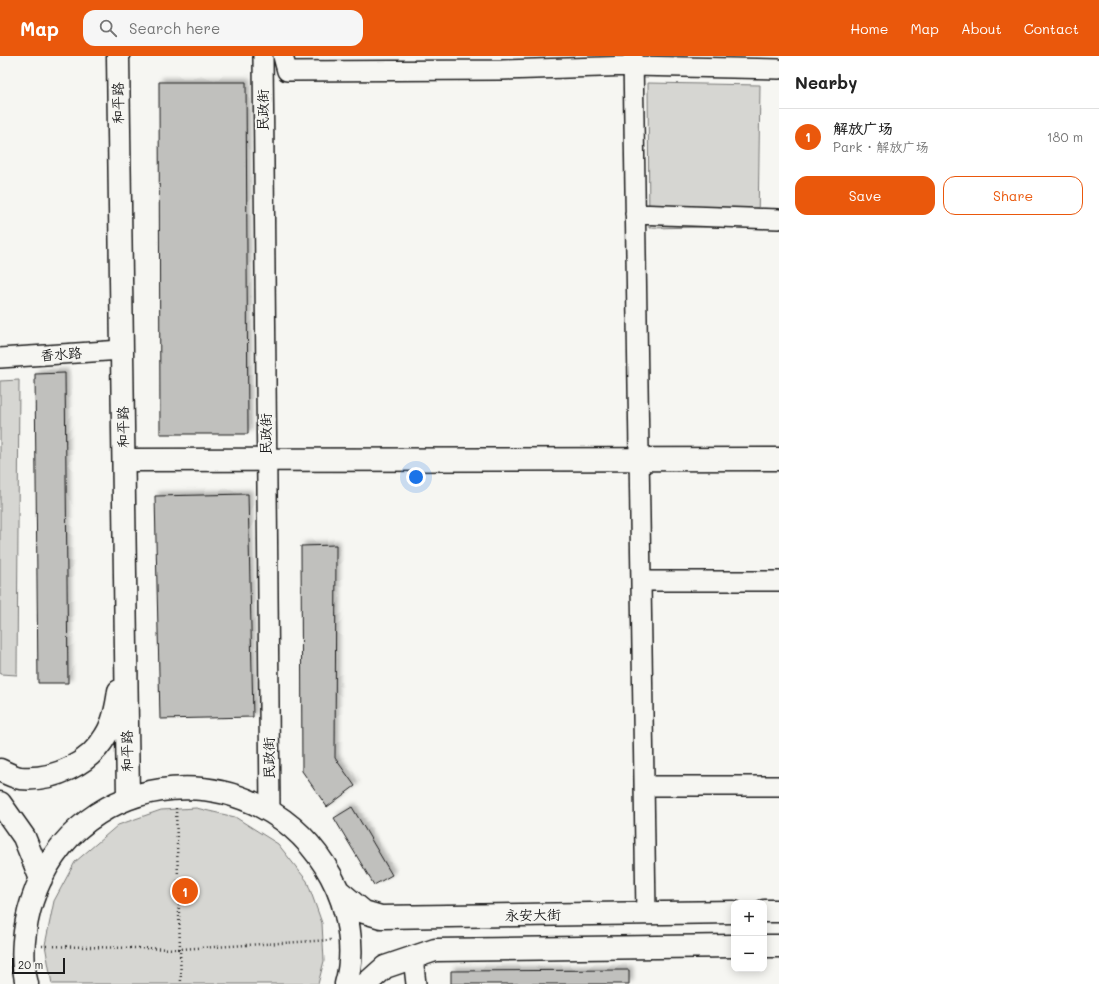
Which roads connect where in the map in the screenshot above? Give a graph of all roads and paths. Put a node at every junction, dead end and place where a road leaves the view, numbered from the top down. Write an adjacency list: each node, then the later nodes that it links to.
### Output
1 (118, 56): 8 (main road, 和平路)
2 (263, 56): 13 (street, 民政街)
3 (283, 56): 4 (street)
4 (633, 61): 5 (street); 6 (street)
5 (779, 69)
6 (635, 214): 7 (street); 10 (street)
7 (779, 219)
8 (122, 350): 9 (street, 香水路); 12 (main road, 和平路)
9 (0, 358)
10 (639, 459): 11 (main road); 13 (main road); 14 (street)
11 (779, 459)
12 (124, 460): 13 (main road); 16 (main road, 和平路)
13 (266, 460): 23 (street, 民政街)
14 (641, 581): 15 (street); 18 (street)
15 (779, 581)
16 (126, 635): 17 (main road); 21 (main road, 和平路)
17 (0, 770)
18 (644, 786): 19 (street); 29 (street)
19 (779, 786)
20 (176, 787): 21 (main road); 23 (main road); 35 (path)
21 (128, 798): 24 (main road)
22 (0, 803): 24 (main road)
23 (270, 811): 25 (main road)
24 (40, 879): 31 (main road)
25 (340, 892): 29 (main road, 永安大街); 30 (main road)
26 (767, 911): 27 (main road)
27 (779, 911)
28 (731, 912): 29 (main road, 永安大街)
29 (646, 913)
30 (349, 939): 35 (path); 39 (main road)
31 (23, 945): 35 (path); 37 (main road)
32 (731, 946): 36 (main road)
33 (767, 946): 34 (main road)
34 (779, 946)
35 (180, 949): 38 (path)
36 (414, 958): 40 (main road); 41 (street)
37 (27, 984)
38 (181, 984)
39 (346, 984)
40 (366, 984)
41 (416, 984)

